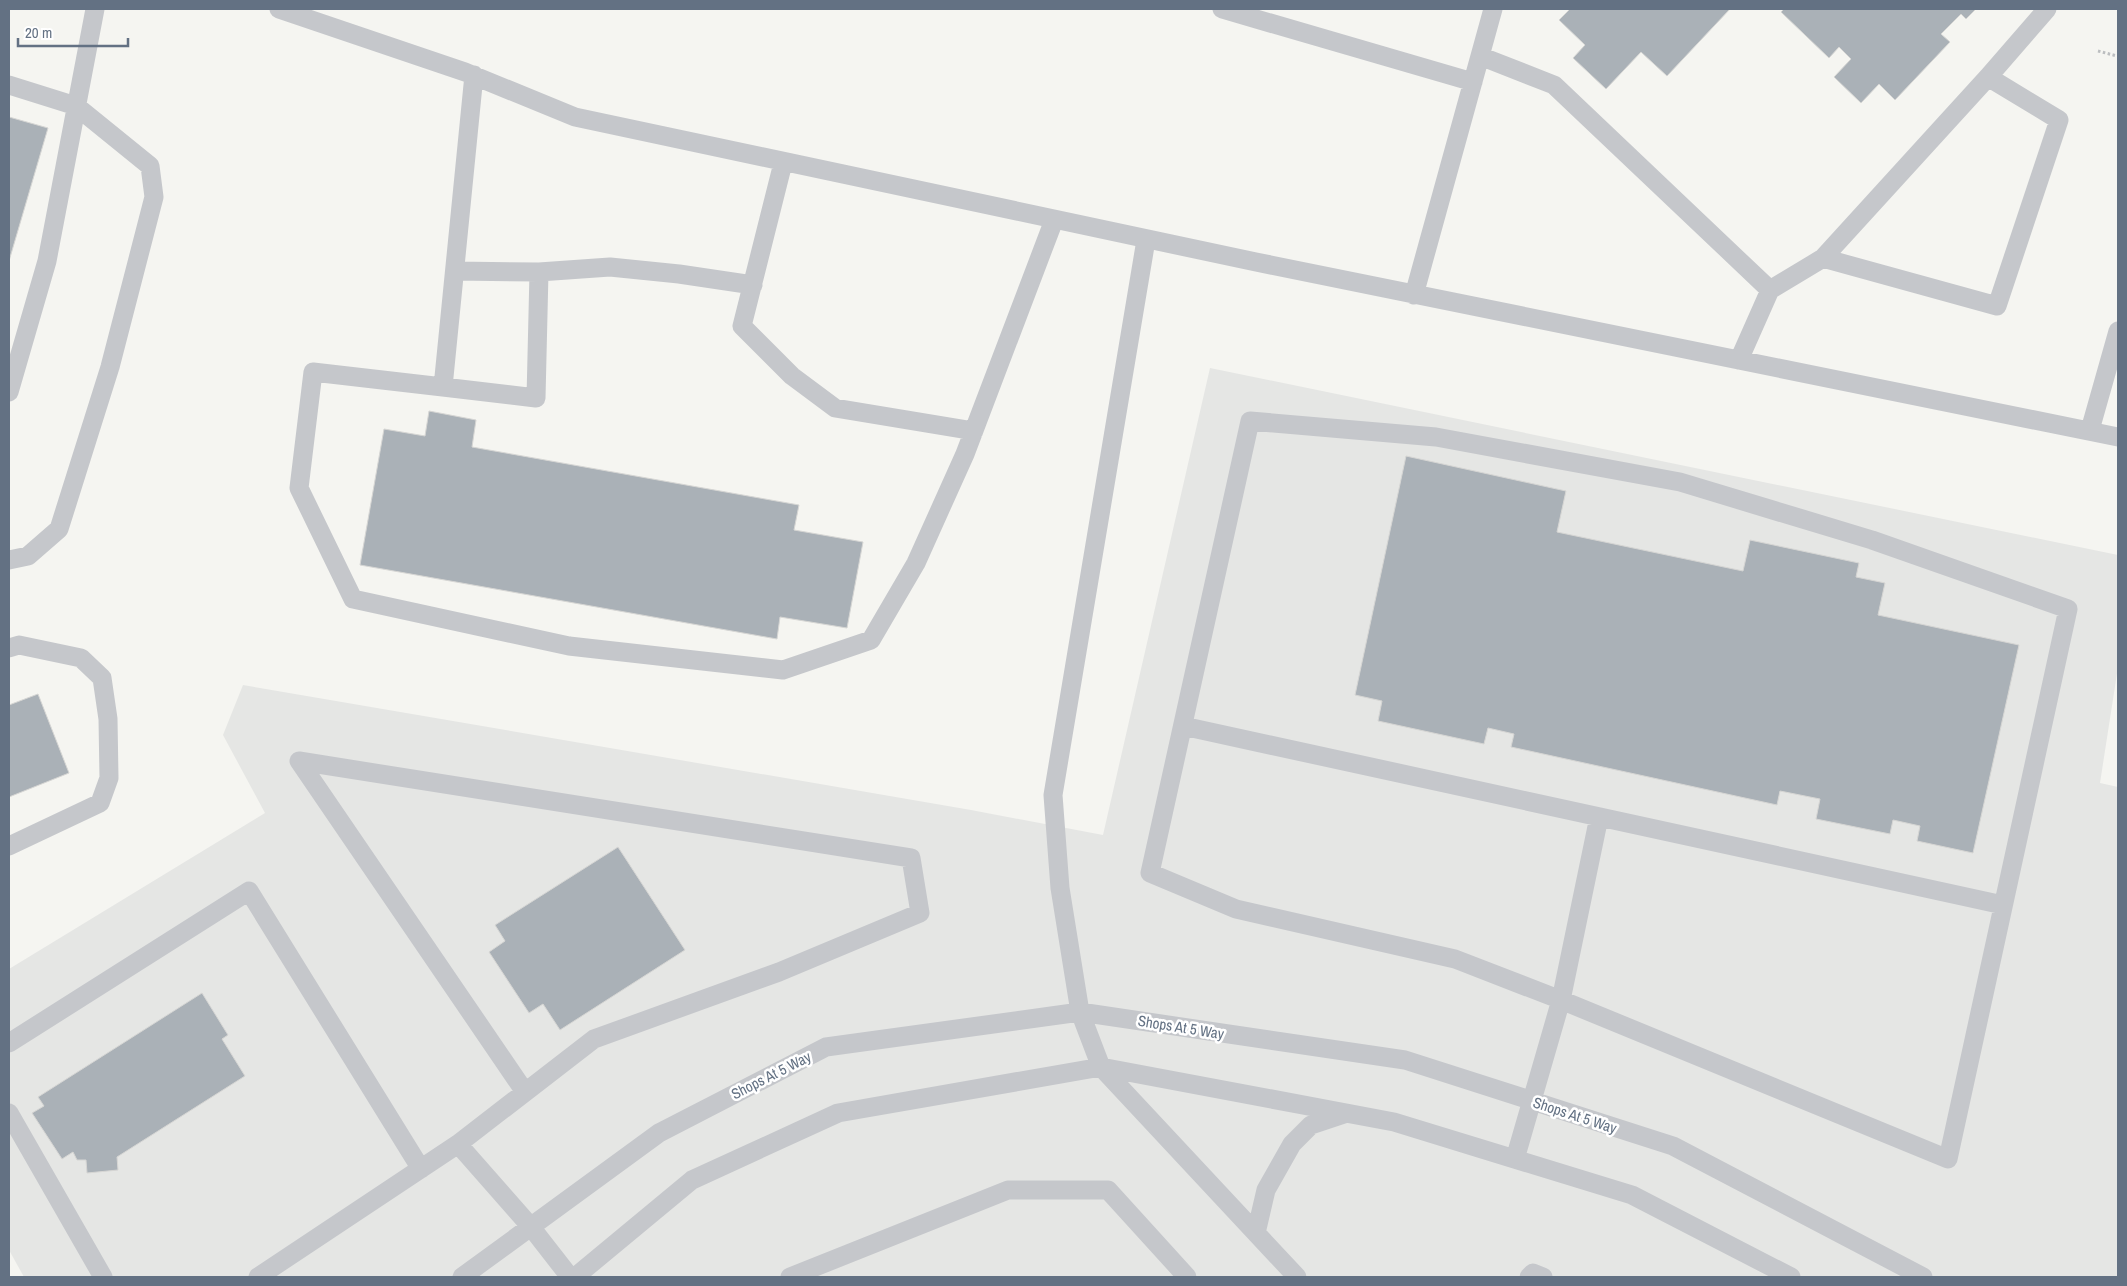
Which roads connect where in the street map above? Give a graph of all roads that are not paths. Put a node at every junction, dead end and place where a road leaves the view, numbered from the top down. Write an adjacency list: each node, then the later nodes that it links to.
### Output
1 (95, 9): 11 (lane)
2 (278, 9): 7 (lane)
3 (1222, 9): 9 (lane)
4 (1493, 9): 6 (lane)
5 (2047, 9): 8 (lane)
6 (1480, 56): 9 (lane); 19 (lane)
7 (474, 75): 12 (lane); 16 (lane)
8 (1988, 77): 15 (lane); 15 (lane)
9 (1473, 82): 20 (lane)
10 (9, 84): 11 (lane)
11 (76, 106): 24 (lane); 28 (lane)
12 (783, 163): 13 (lane); 18 (lane)
13 (1054, 220): 14 (lane); 26 (lane)
14 (1146, 240): 20 (lane); 35 (lane)
15 (1823, 258): 19 (lane)
16 (455, 271): 17 (lane); 23 (lane)
17 (539, 272): 18 (lane); 23 (lane)
18 (753, 285): 26 (lane)
19 (1770, 290): 22 (lane)
20 (1414, 294): 22 (lane)
21 (2118, 332): 25 (lane)
22 (1739, 360): 25 (lane)
23 (443, 387): 26 (lane)
24 (9, 392)
25 (2090, 430): 27 (lane)
26 (974, 431)
27 (2118, 437)
28 (9, 560)
29 (9, 648): 32 (lane)
30 (1182, 726): 31 (lane); 33 (lane); 34 (lane)
31 (1599, 817): 33 (lane); 34 (lane)
32 (9, 846)
33 (2003, 905): 34 (lane)
34 (1561, 1000): 39 (lane)
35 (1080, 1012): 37 (lane); 39 (lane, Shops At 5 Way); 45 (lane, Shops At 5 Way)
36 (9, 1042): 44 (lane)
37 (1101, 1067): 41 (lane); 46 (lane); 51 (lane)
38 (525, 1092): 38 (lane); 42 (lane)
39 (1533, 1101): 43 (lane); 58 (lane, Shops At 5 Way)
40 (9, 1112): 47 (lane)
41 (1347, 1113): 43 (lane); 46 (lane)
42 (458, 1144): 44 (lane); 45 (lane)
43 (1515, 1159): 57 (lane)
44 (420, 1169): 48 (lane)
45 (531, 1227): 49 (lane, Shops At 5 Way); 50 (lane)
46 (1256, 1233): 54 (lane)
47 (103, 1277)
48 (258, 1277)
49 (462, 1277)
50 (570, 1277)
51 (575, 1277)
52 (790, 1277): 53 (lane)
53 (1187, 1277)
54 (1297, 1277)
55 (1529, 1277): 56 (lane)
56 (1543, 1277)
57 (1791, 1277)
58 (1923, 1277)

